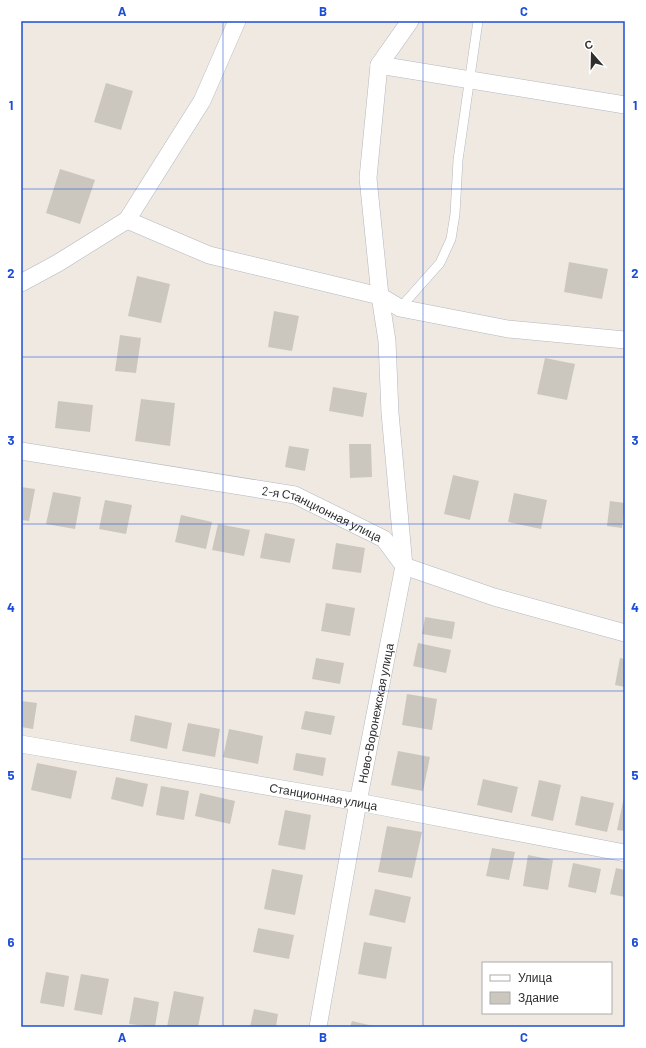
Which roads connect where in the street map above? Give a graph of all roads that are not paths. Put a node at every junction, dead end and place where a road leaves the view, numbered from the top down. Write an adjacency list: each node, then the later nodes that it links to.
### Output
1 (237, 21): 7 (street)
2 (410, 21): 4 (street)
3 (478, 21): 5 (lane)
4 (379, 65): 5 (street); 9 (street, Ново-Воронежская улица)
5 (469, 80): 6 (street); 10 (lane)
6 (625, 105)
7 (127, 220): 8 (street); 9 (street)
8 (21, 283)
9 (380, 296): 10 (street); 13 (street, Ново-Воронежская улица)
10 (400, 308): 11 (street)
11 (625, 340)
12 (21, 450): 13 (street, 2-я Станционная улица)
13 (404, 566): 14 (street); 16 (street, Ново-Воронежская улица)
14 (625, 633)
15 (21, 744): 16 (street, Станционная улица)
16 (358, 802): 17 (street, Станционная улица); 18 (street, Ново-Воронежская улица)
17 (625, 853)
18 (318, 1027)

